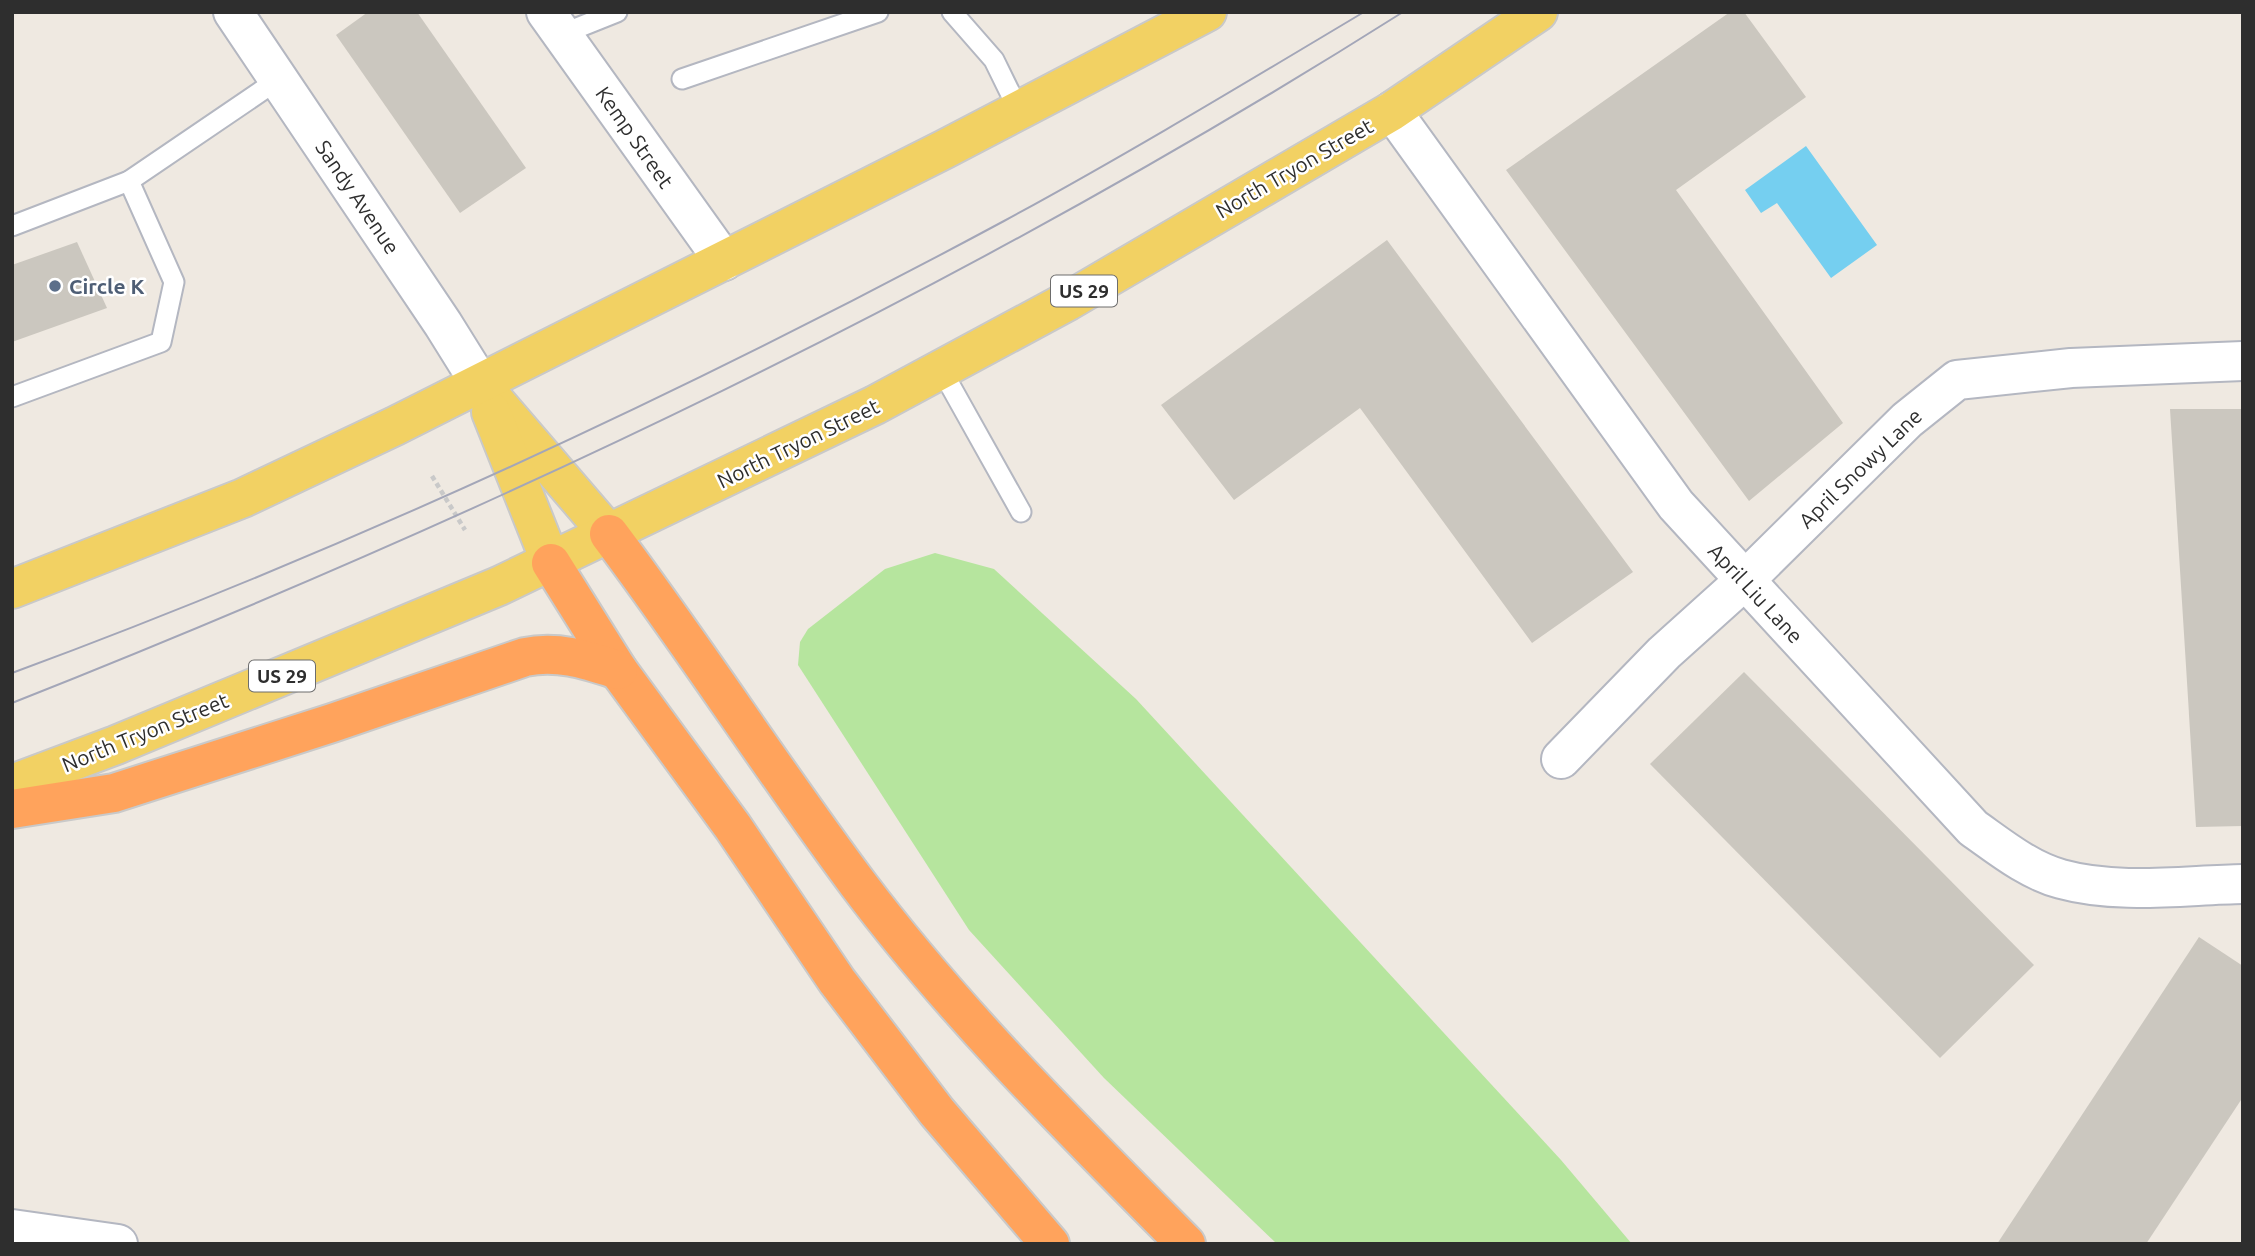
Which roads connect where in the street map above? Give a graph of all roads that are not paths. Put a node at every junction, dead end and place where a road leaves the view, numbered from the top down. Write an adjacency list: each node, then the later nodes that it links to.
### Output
1 (233, 12): 8 (street, Sandy Avenue)
2 (878, 12): 9 (lane)
3 (952, 12): 10 (lane)
4 (1207, 12): 10 (main road)
5 (1538, 12): 11 (main road, North Tryon Street / US 29)
6 (610, 13): 7 (lane)
7 (554, 23): 14 (street, Kemp Street)
8 (279, 79): 12 (lane); 17 (street, Sandy Avenue)
9 (682, 79)
10 (1019, 111): 14 (main road)
11 (1392, 111): 16 (main road, North Tryon Street / US 29); 22 (street, April Liu Lane)
12 (129, 181): 13 (lane); 18 (lane)
13 (12, 226)
14 (724, 261): 17 (main road)
15 (2243, 361): 22 (street, April Snowy Lane)
16 (941, 369): 19 (lane); 20 (main road, North Tryon Street / US 29)
17 (481, 385): 20 (main road); 21 (main road); 23 (main road)
18 (12, 397)
19 (1021, 512)
20 (610, 534): 21 (main road, North Tryon Street / US 29); 32 (highway)
21 (551, 563): 24 (highway); 26 (main road, North Tryon Street / US 29)
22 (1744, 581): 25 (street, April Snowy Lane); 28 (street, April Liu Lane)
23 (12, 589)
24 (618, 670): 27 (highway); 31 (highway)
25 (1561, 760)
26 (12, 784)
27 (12, 810)
28 (2243, 884)
29 (12, 1229): 30 (street)
30 (118, 1244)
31 (1050, 1244)
32 (1185, 1244)

